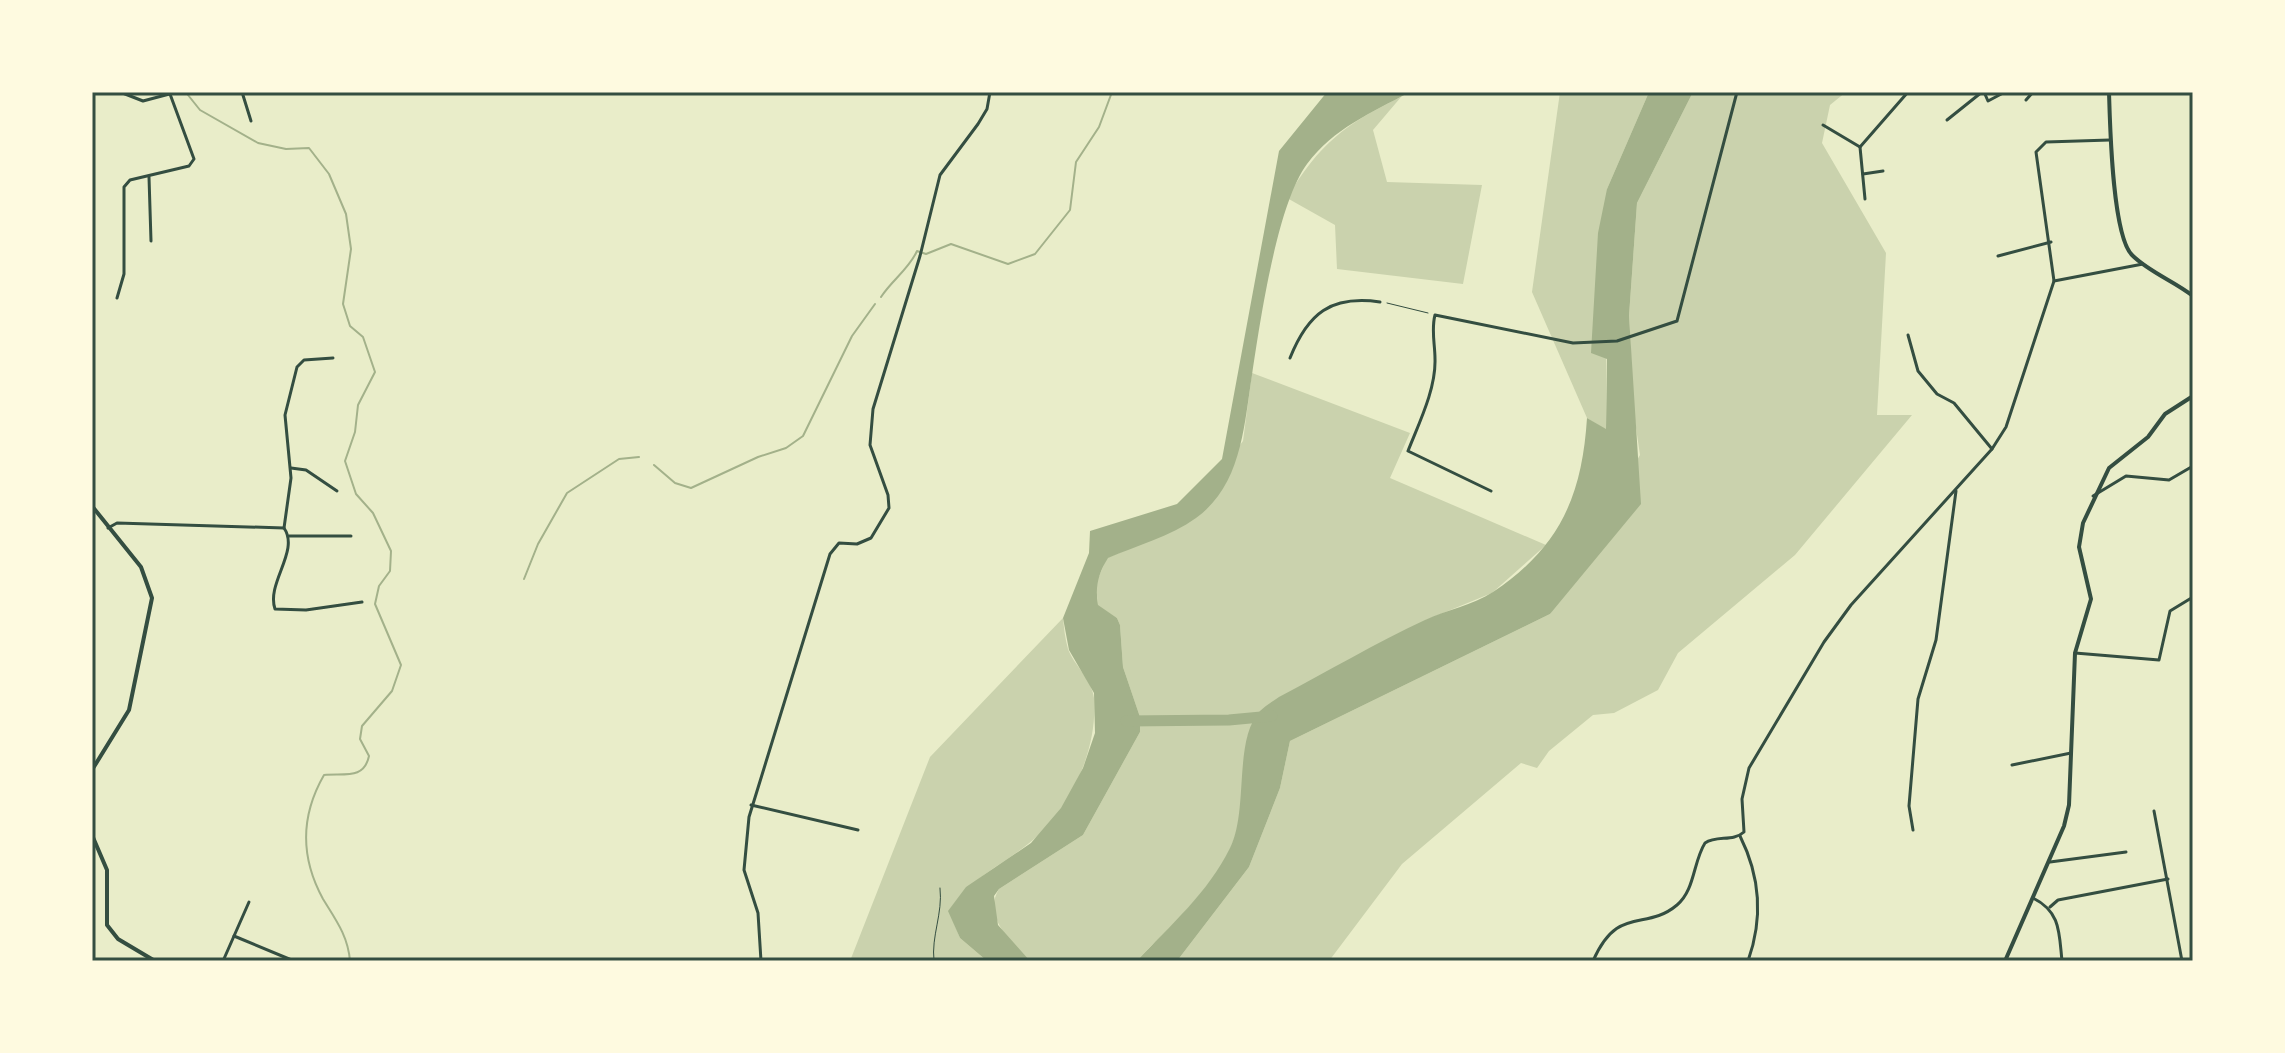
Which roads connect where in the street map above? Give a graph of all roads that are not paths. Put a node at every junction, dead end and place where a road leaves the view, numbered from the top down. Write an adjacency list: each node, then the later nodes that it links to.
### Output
1 (120, 92): 11 (street)
2 (177, 92): 11 (street)
3 (242, 92): 14 (street)
4 (990, 92): 52 (street)
5 (1737, 92): 39 (street)
6 (1908, 92): 17 (street)
7 (1983, 92): 8 (street); 13 (street)
8 (2005, 92)
9 (2033, 92): 12 (street)
10 (2109, 92): 16 (street)
11 (170, 94): 20 (street)
12 (2026, 100)
13 (1947, 120)
14 (251, 121)
15 (1823, 125): 17 (street)
16 (2110, 140): 23 (street); 25 (street)
17 (1860, 147): 19 (street)
18 (1883, 171): 19 (street)
19 (1863, 174): 21 (street)
20 (149, 175): 22 (street); 28 (street)
21 (1865, 199)
22 (151, 241)
23 (2051, 242): 24 (street); 26 (street)
24 (1998, 256)
25 (2143, 264): 26 (street); 27 (street)
26 (2054, 281): 34 (street)
27 (2193, 296)
28 (117, 298)
29 (1380, 302): 32 (street)
30 (1908, 335): 34 (street)
31 (333, 358): 36 (street)
32 (1290, 358)
33 (2193, 396): 40 (street)
34 (1992, 449): 37 (street)
35 (2193, 466): 40 (street)
36 (291, 468): 38 (street); 43 (street)
37 (1957, 488): 55 (street); 57 (street)
38 (337, 491)
39 (1491, 491)
40 (2093, 496): 48 (street)
41 (92, 506): 42 (street)
42 (108, 528): 43 (street); 51 (street)
43 (284, 528): 44 (street)
44 (289, 536): 45 (street); 47 (street)
45 (351, 536)
46 (2193, 597): 48 (street)
47 (362, 602)
48 (2075, 653): 49 (street)
49 (2073, 753): 50 (street); 59 (street)
50 (2012, 765)
51 (92, 770)
52 (751, 805): 54 (street); 68 (street)
53 (2154, 811): 60 (street)
54 (858, 830)
55 (1913, 830)
56 (92, 835): 65 (street)
57 (1740, 836): 69 (street); 70 (street)
58 (2126, 852): 59 (street)
59 (2049, 862): 61 (street)
60 (2168, 879): 63 (street); 73 (street)
61 (2033, 898): 63 (street); 71 (street)
62 (249, 902): 64 (street)
63 (2050, 907): 72 (street)
64 (234, 936): 66 (street); 67 (street)
65 (155, 961)
66 (223, 961)
67 (294, 961)
68 (761, 961)
69 (1593, 961)
70 (1748, 961)
71 (2005, 961)
72 (2062, 961)
73 (2182, 961)

